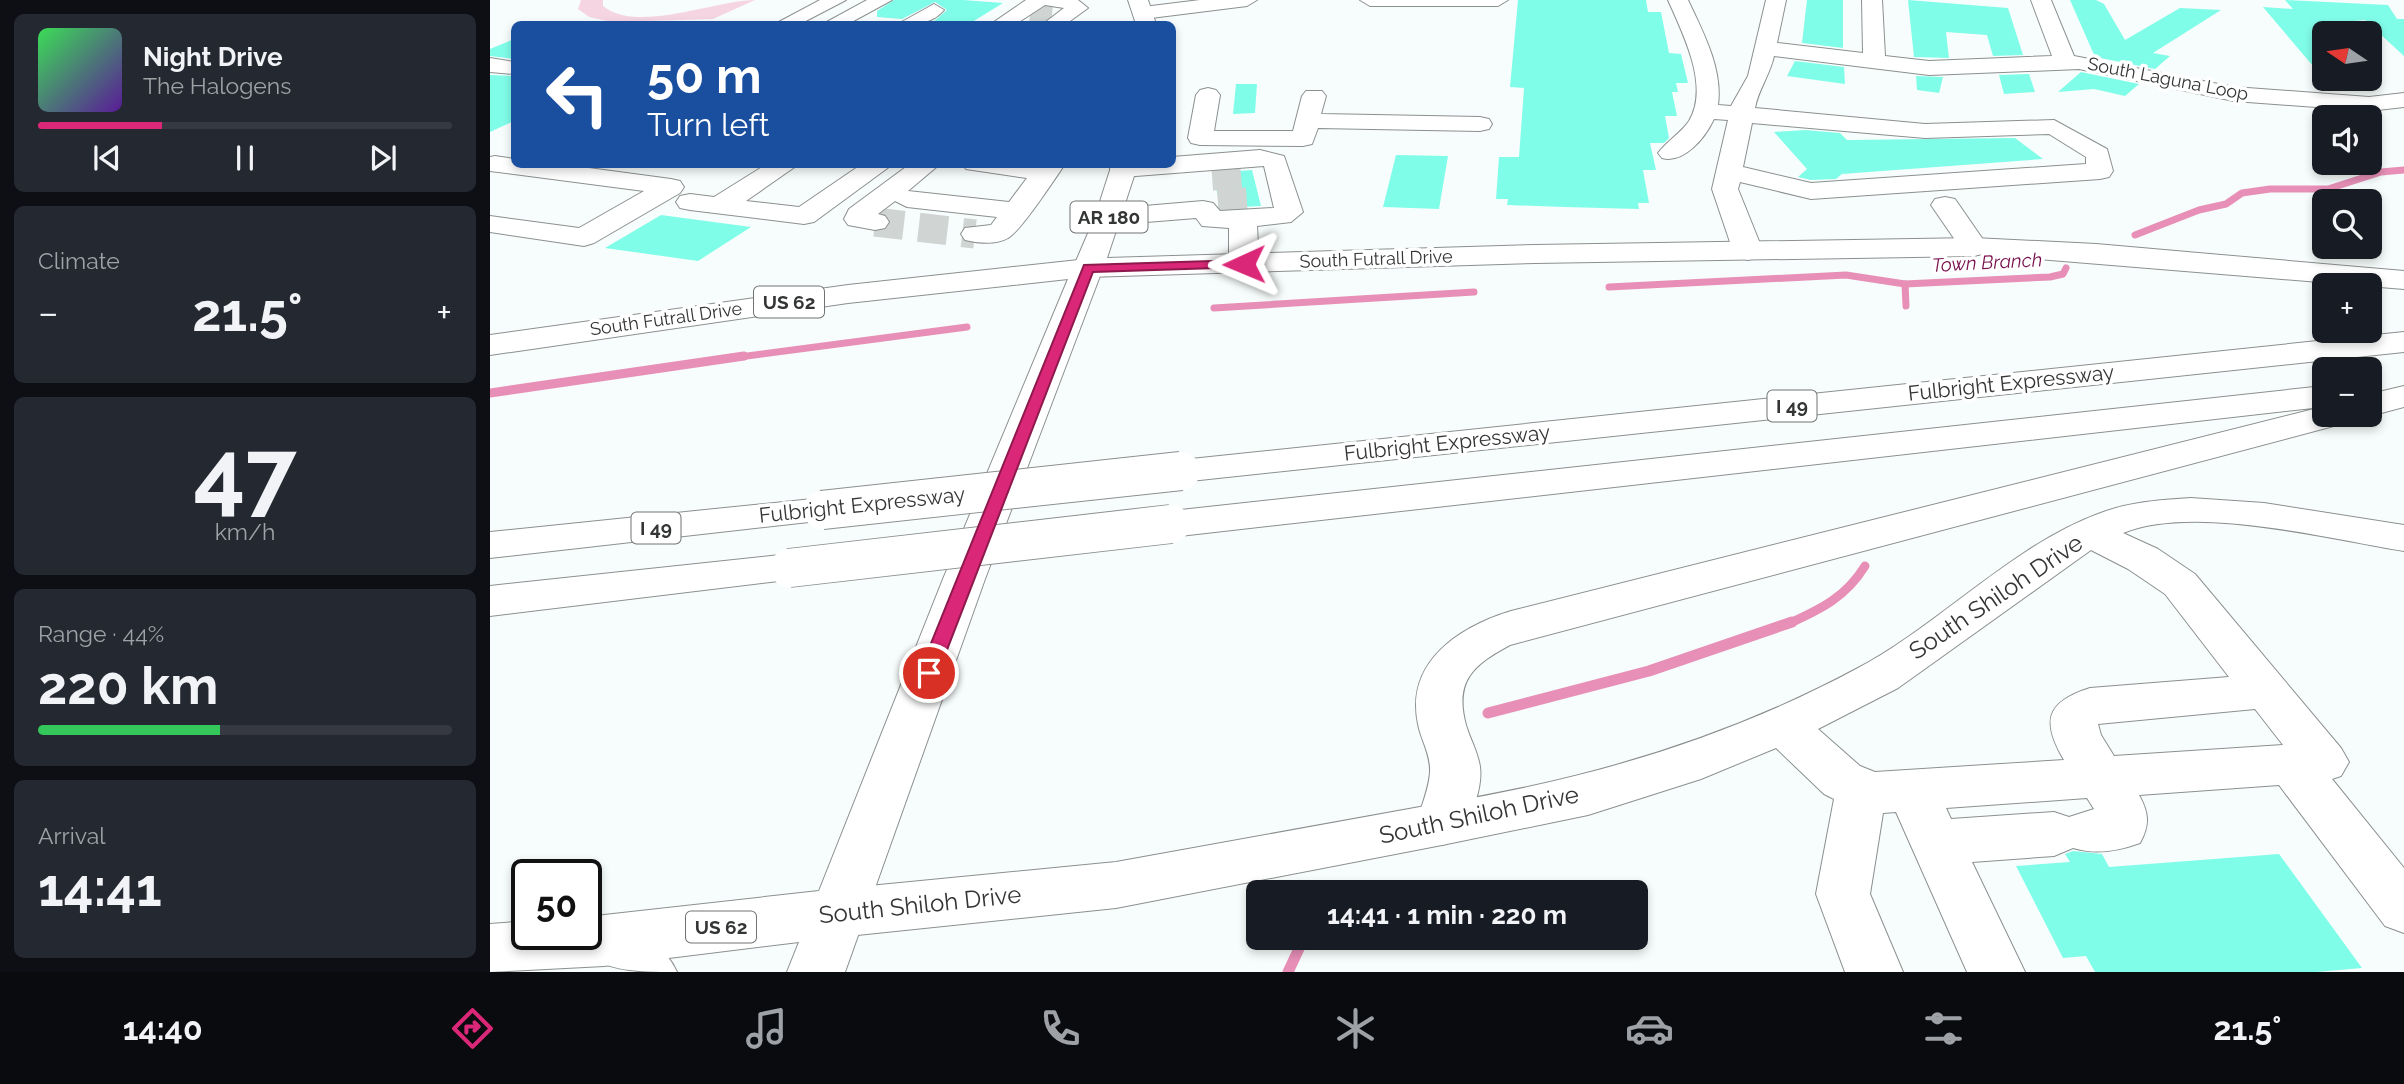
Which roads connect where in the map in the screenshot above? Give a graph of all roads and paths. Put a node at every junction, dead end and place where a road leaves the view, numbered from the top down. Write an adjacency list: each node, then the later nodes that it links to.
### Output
1 (836, 0): 12 (main road)
2 (882, 0): 13 (main road)
3 (1247, 0): 11 (main road)
4 (1370, 0): 5 (main road)
5 (1498, 0)
6 (1678, 0): 23 (main road)
7 (1776, 0): 15 (main road)
8 (1872, 0): 16 (main road)
9 (2041, 0): 17 (main road)
10 (934, 10): 14 (main road)
11 (1142, 12)
12 (791, 21)
13 (839, 21)
14 (914, 21)
15 (1765, 48): 16 (main road, South Laguna Loop); 24 (main road)
16 (1874, 61): 17 (main road, South Laguna Loop)
17 (2065, 61): 22 (main road, South Laguna Loop)
18 (490, 65): 19 (main road)
19 (511, 68)
20 (1208, 95): 25 (main road)
21 (1314, 96): 25 (main road)
22 (2404, 100)
23 (1703, 111): 24 (main road); 27 (main road)
24 (1741, 114): 38 (main road); 39 (main road)
25 (1308, 121): 26 (main road)
26 (1480, 124)
27 (1671, 153)
28 (508, 163): 41 (main road)
29 (542, 168): 52 (main road)
30 (779, 168): 45 (main road)
31 (874, 168): 45 (main road)
32 (922, 168): 51 (main road)
33 (997, 168): 34 (main road)
34 (1041, 168)
35 (1049, 168): 49 (main road)
36 (1124, 168): 50 (main road, AR 180)
37 (1140, 168): 40 (main road)
38 (1728, 171): 42 (main road); 55 (main road)
39 (2100, 171): 42 (main road); 46 (main road)
40 (1205, 172): 47 (main road); 48 (main road)
41 (490, 191)
42 (1811, 191): 46 (main road)
43 (907, 199): 49 (main road)
44 (690, 202): 45 (main road)
45 (718, 205)
46 (1945, 205): 54 (main road)
47 (1208, 206): 48 (main road); 50 (main road)
48 (1263, 207): 56 (main road)
49 (1018, 211): 53 (main road)
50 (1109, 217): 57 (main road, AR 180)
51 (875, 222)
52 (490, 224)
53 (975, 234)
54 (1974, 247): 55 (main road, South Futrall Drive); 58 (main road, South Futrall Drive)
55 (1748, 251): 56 (main road, South Futrall Drive)
56 (1244, 264): 57 (main road, South Futrall Drive)
57 (1088, 268): 60 (main road, South Futrall Drive / US 62); 80 (main road)
58 (2404, 280)
59 (2404, 342): 69 (main road, Fulbright Expressway / I 49, bridge)
60 (490, 345)
61 (2404, 387): 62 (main road)
62 (2382, 390)
63 (2404, 396): 65 (main road)
64 (2312, 397): 70 (main road, I 49, bridge)
65 (2382, 402)
66 (2312, 420): 77 (main road)
67 (2090, 533): 68 (main road, South Shiloh Drive); 71 (main road); 72 (main road, South Shiloh Drive)
68 (2404, 538)
69 (490, 545)
70 (490, 601)
71 (2267, 691): 73 (main road); 74 (main road)
72 (1783, 725): 75 (main road); 77 (main road, South Shiloh Drive)
73 (2292, 765): 74 (main road); 79 (main road)
74 (2103, 778): 76 (main road); 78 (main road)
75 (1861, 790): 76 (main road); 85 (main road)
76 (1913, 792): 78 (main road)
77 (1442, 824): 80 (main road, South Shiloh Drive)
78 (1936, 842): 86 (main road)
79 (2404, 909)
80 (838, 913): 81 (main road, South Shiloh Drive / US 62); 84 (main road)
81 (604, 941): 82 (main road, South Shiloh Drive / US 62); 83 (main road)
82 (490, 950)
83 (648, 972)
84 (816, 972)
85 (1874, 972)
86 (1996, 972)

